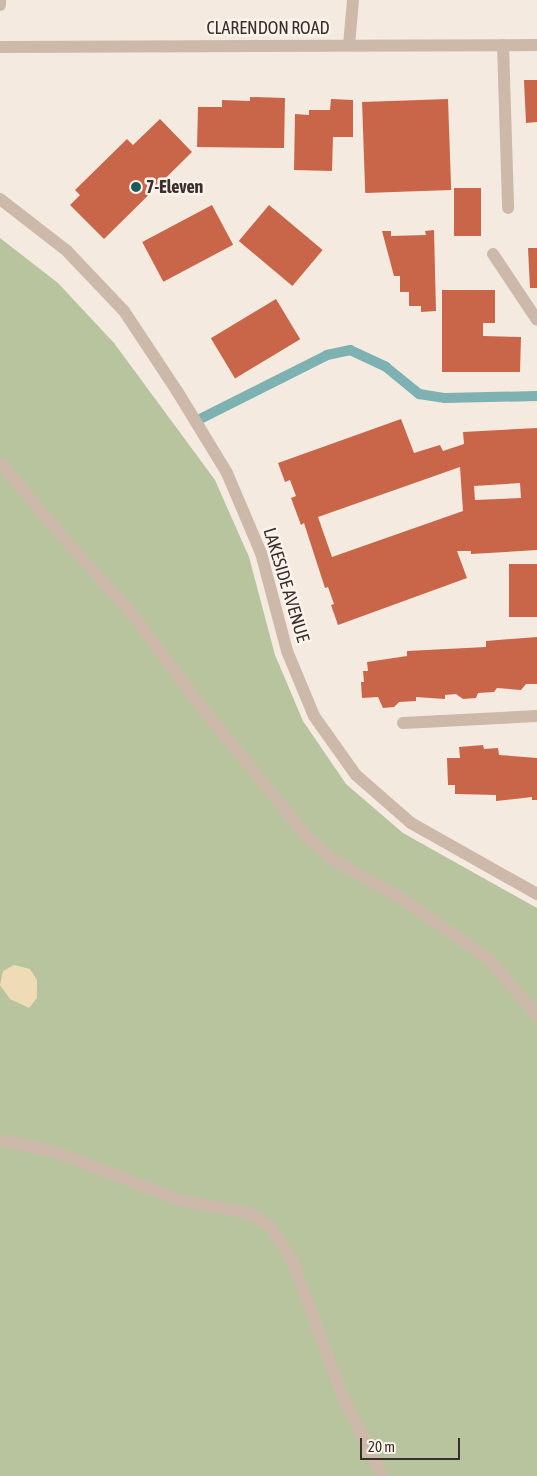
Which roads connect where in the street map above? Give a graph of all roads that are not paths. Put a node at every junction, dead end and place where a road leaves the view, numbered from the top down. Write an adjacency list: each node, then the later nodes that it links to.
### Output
1 (0, 0): 3 (street)
2 (353, 0): 6 (street)
3 (0, 5)
4 (503, 45): 5 (street, CLARENDON ROAD); 6 (street, CLARENDON ROAD); 9 (street)
5 (537, 45)
6 (349, 46): 7 (street, CLARENDON ROAD)
7 (0, 47)
8 (0, 199): 15 (street, LAKESIDE AVENUE)
9 (508, 208)
10 (492, 254): 11 (street)
11 (537, 320)
12 (0, 463): 16 (street)
13 (537, 716): 14 (street)
14 (403, 723)
15 (537, 894)
16 (537, 1016)
17 (0, 1140): 18 (street)
18 (382, 1476)

